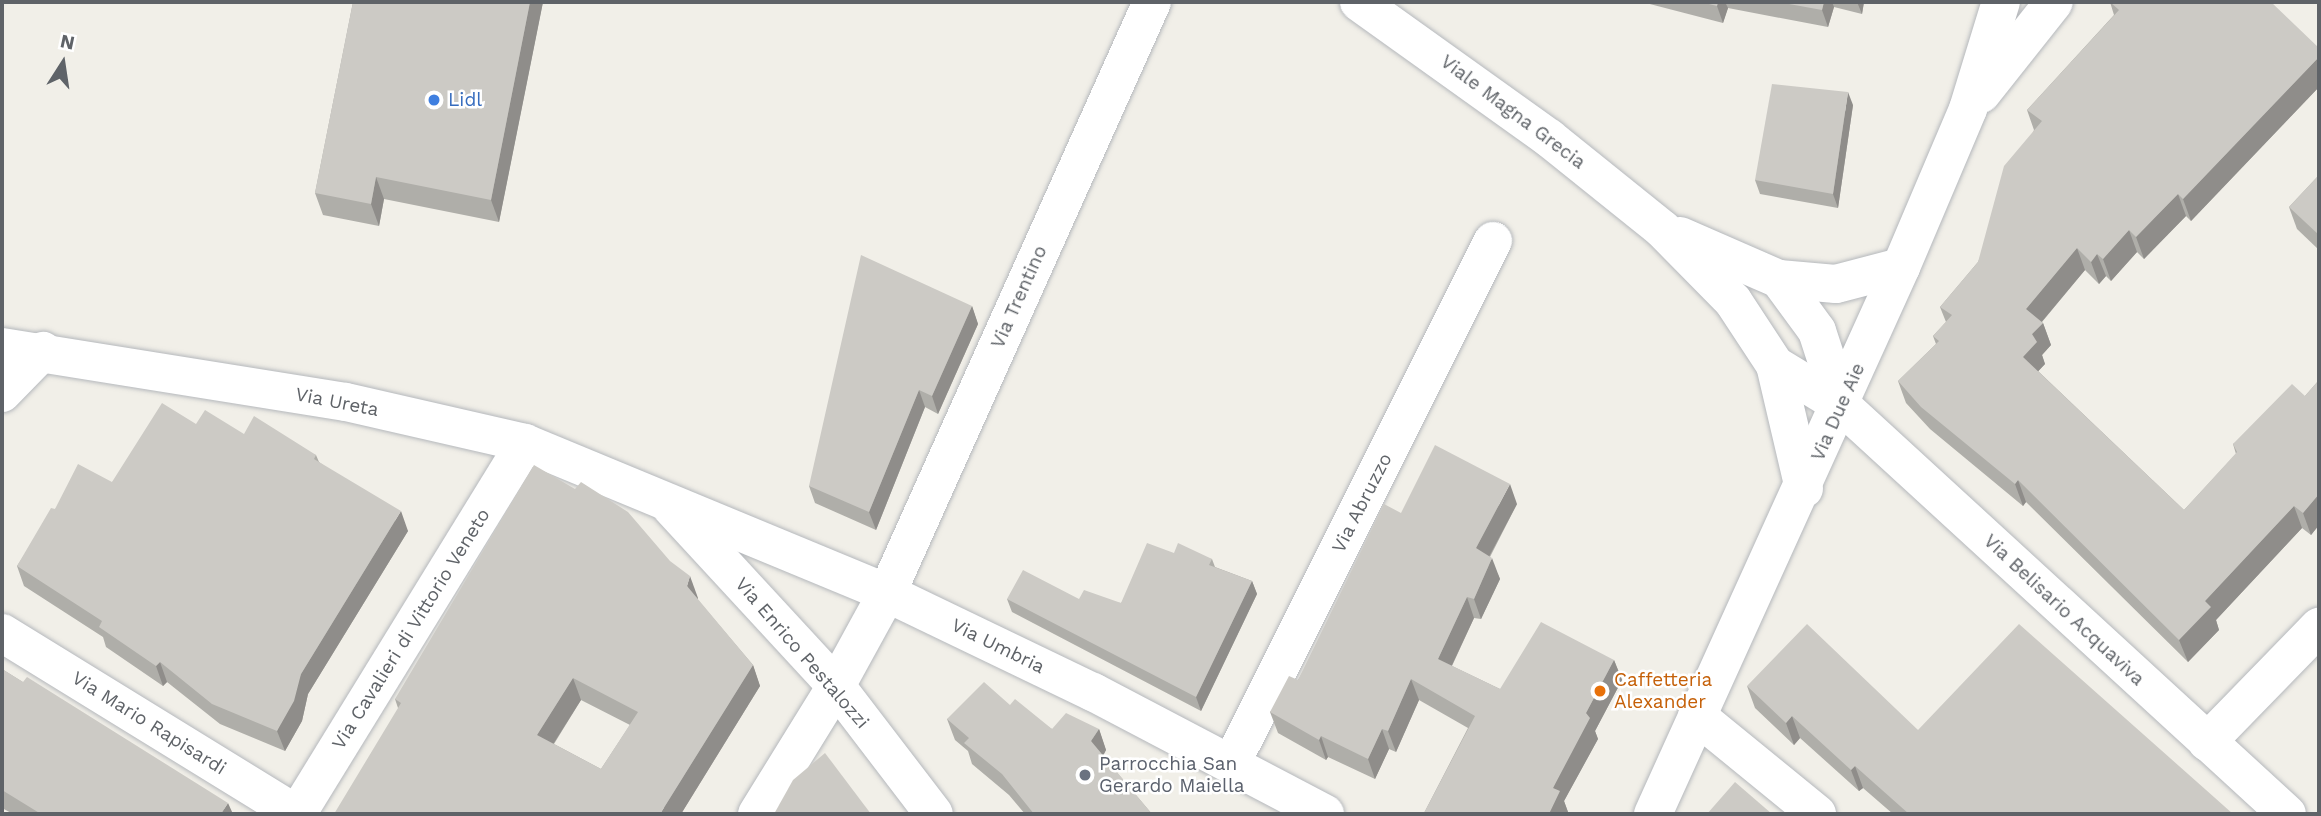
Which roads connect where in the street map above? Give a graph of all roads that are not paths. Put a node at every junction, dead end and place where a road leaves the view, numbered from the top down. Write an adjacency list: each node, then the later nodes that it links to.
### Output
1 (1152, 2): 18 (street, Via Trentino)
2 (1359, 2): 6 (street, Viale Magna Grecia)
3 (2001, 2): 5 (street, Via Due Aie)
4 (2054, 2): 5 (street)
5 (1968, 109): 8 (street, Via Due Aie)
6 (1662, 229): 9 (street, Viale Magna Grecia); 12 (street, Viale Magna Grecia)
7 (1493, 241): 24 (street, Via Abruzzo)
8 (1901, 267): 9 (street, Viale Magna Grecia); 14 (street, Via Due Aie)
9 (1779, 279): 14 (street)
10 (2, 347): 11 (street, Via Ureta)
11 (43, 351): 13 (street); 15 (street, Via Ureta)
12 (1775, 365): 14 (street, Viale Magna Grecia); 16 (street, Viale Magna Grecia)
13 (2, 393)
14 (1841, 405): 16 (street, Via Due Aie); 23 (street, Via Belisario Acquaviva)
15 (525, 443): 17 (street, Via Ureta); 25 (street, Via Cavalieri di Vittorio Veneto)
16 (1804, 488): 22 (street, Via Due Aie)
17 (663, 497): 18 (street, Via Umbria); 21 (street, Via Enrico Pestalozzi)
18 (887, 593): 21 (street, Via Trentino); 24 (street, Via Umbria)
19 (2319, 627): 23 (street)
20 (2, 633): 25 (street, Via Mario Rapisardi)
21 (836, 686): 26 (street, Via Trentino); 27 (street, Via Enrico Pestalozzi)
22 (1698, 716): 29 (street, Via Due Aie); 30 (street)
23 (2207, 742): 31 (street, Via Belisario Acquaviva)
24 (1231, 764): 28 (street, Via Umbria)
25 (297, 814)
26 (757, 814)
27 (934, 814)
28 (1325, 814)
29 (1653, 814)
30 (1817, 814)
31 (2287, 814)

